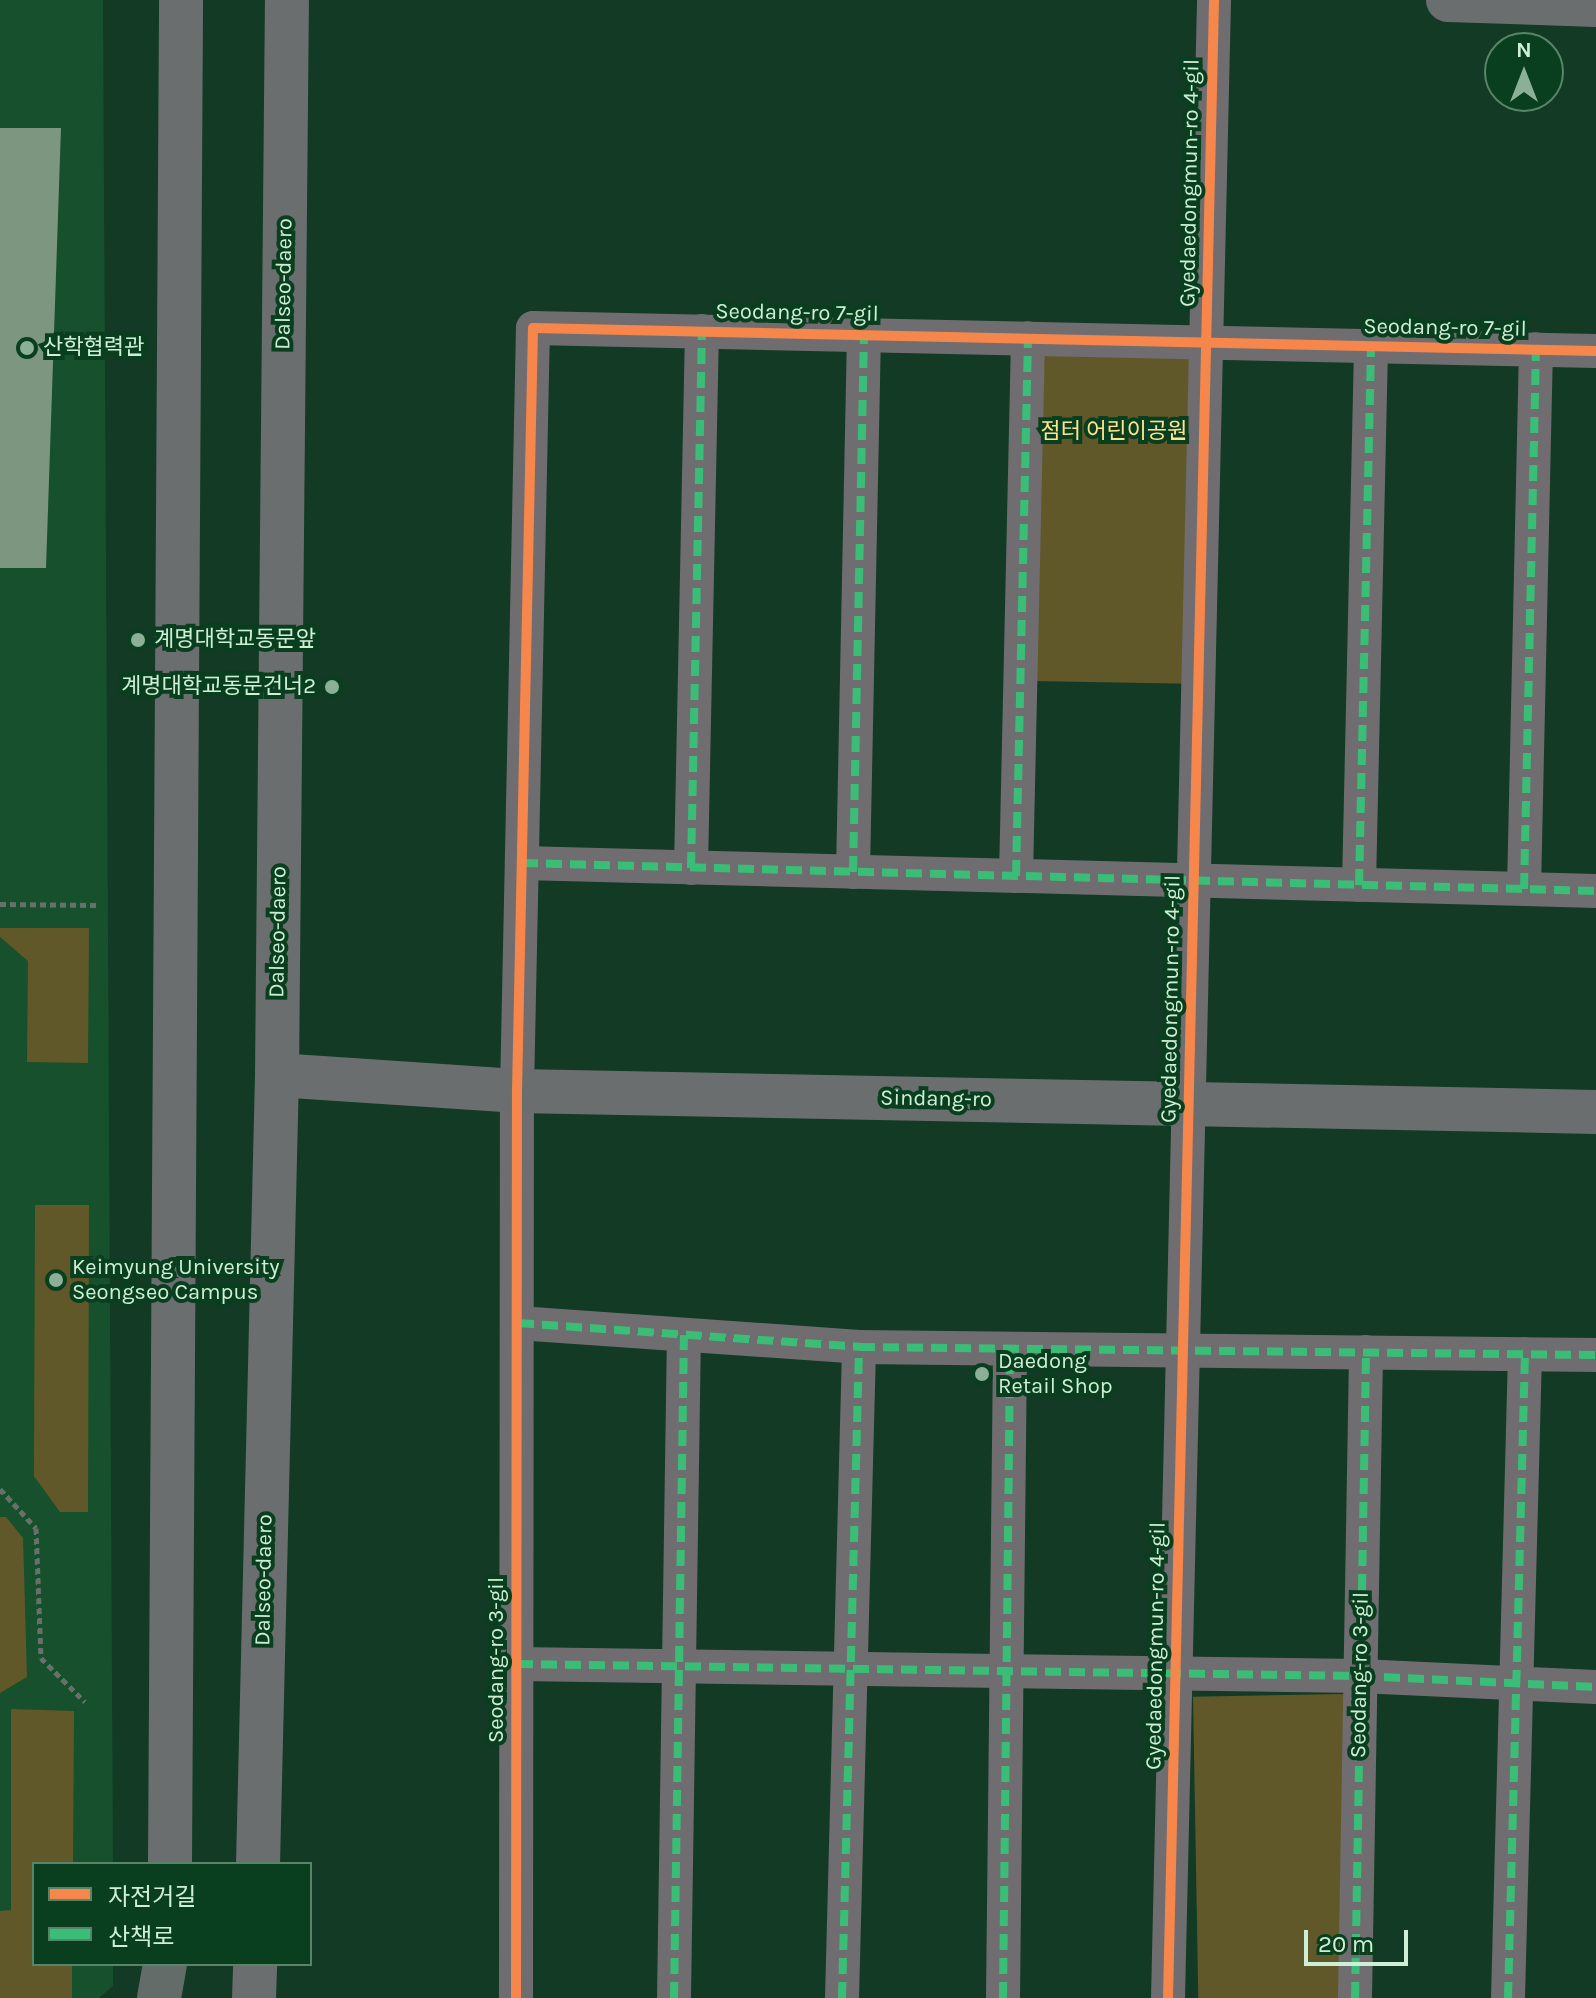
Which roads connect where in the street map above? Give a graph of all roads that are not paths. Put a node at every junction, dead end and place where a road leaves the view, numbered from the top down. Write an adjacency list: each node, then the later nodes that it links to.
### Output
1 (181, 0): 41 (main road)
2 (287, 0): 21 (main road, Dalseo-daero)
3 (1214, 0): 9 (street, Gyedaedongmun-ro 4-gil)
4 (1448, 0): 5 (main road)
5 (1596, 5)
6 (702, 331): 7 (street, Seodang-ro 7-gil); 13 (street, Seodang-ro 7-gil); 14 (street, Seodang-ro 7-gil)
7 (864, 335): 8 (street, Seodang-ro 7-gil); 15 (street, Seodang-ro 7-gil)
8 (1028, 338): 9 (street, Seodang-ro 7-gil); 16 (street)
9 (1206, 342): 10 (street, Seodang-ro 7-gil); 17 (street, Gyedaedongmun-ro 4-gil)
10 (1371, 346): 11 (street, Seodang-ro 7-gil); 18 (street, Seodang-ro 7-gil)
11 (1536, 349): 12 (street, Seodang-ro 7-gil); 19 (street, Seodang-ro 7-gil)
12 (1596, 351)
13 (522, 863): 14 (street); 22 (street, Seodang-ro 3-gil)
14 (691, 868): 15 (street)
15 (853, 872): 16 (street)
16 (1016, 876): 17 (street)
17 (1194, 880): 18 (street); 23 (street, Gyedaedongmun-ro 4-gil)
18 (1359, 885): 19 (street)
19 (1524, 889): 20 (street)
20 (1596, 891)
21 (277, 1075): 22 (main road, Sindang-ro); 42 (main road, Dalseo-daero)
22 (517, 1091): 23 (main road, Sindang-ro); 25 (street, Seodang-ro 3-gil)
23 (1189, 1104): 24 (main road, Sindang-ro); 29 (street, Gyedaedongmun-ro 4-gil)
24 (1596, 1112)
25 (518, 1323): 26 (street); 33 (street, Seodang-ro 3-gil)
26 (684, 1335): 27 (street); 34 (street)
27 (859, 1347): 28 (street); 35 (street)
28 (1010, 1349): 29 (street); 36 (street)
29 (1183, 1350): 30 (street); 37 (street, Gyedaedongmun-ro 4-gil)
30 (1366, 1352): 31 (street); 38 (street, Seodang-ro 3-gil)
31 (1525, 1354): 32 (street); 39 (street)
32 (1596, 1355)
33 (517, 1664): 34 (street); 49 (street, Seodang-ro 3-gil)
34 (679, 1666): 35 (street); 50 (street)
35 (850, 1669): 36 (street); 51 (street)
36 (1007, 1671): 37 (street); 52 (street)
37 (1176, 1673): 38 (street); 53 (street, Gyedaedongmun-ro 4-gil)
38 (1360, 1676): 39 (street); 54 (street, Seodang-ro 3-gil)
39 (1516, 1683): 40 (street); 55 (street)
40 (1596, 1687)
41 (170, 1862)
42 (258, 1862)
43 (167, 1966): 46 (main road)
44 (167, 1966): 47 (main road)
45 (255, 1966): 48 (main road)
46 (159, 1998)
47 (169, 1998)
48 (254, 1998)
49 (516, 1998)
50 (674, 1998)
51 (842, 1998)
52 (1003, 1998)
53 (1168, 1998)
54 (1355, 1998)
55 (1508, 1998)

